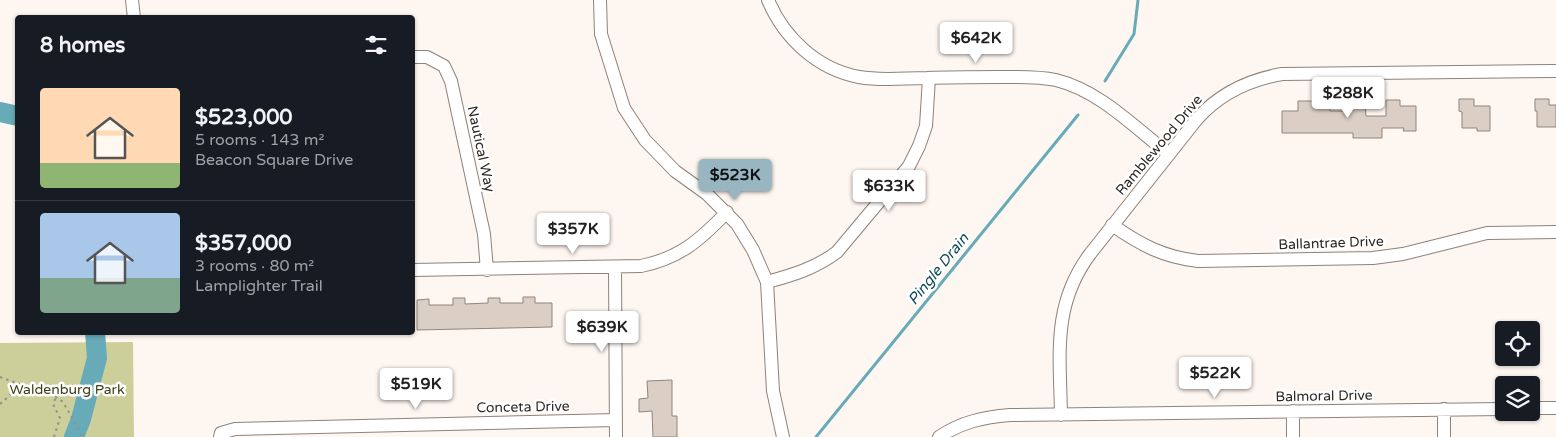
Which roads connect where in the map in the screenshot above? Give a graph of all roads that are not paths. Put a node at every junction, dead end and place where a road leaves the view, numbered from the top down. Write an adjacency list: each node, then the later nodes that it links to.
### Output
1 (132, 0): 4 (street)
2 (600, 0): 9 (street)
3 (768, 0): 7 (street)
4 (134, 15)
5 (415, 57): 14 (street, Nautical Way)
6 (1556, 71): 8 (street, Ramblewood Drive)
7 (929, 78): 8 (street); 15 (street)
8 (1169, 154): 10 (street, Ramblewood Drive)
9 (727, 212): 12 (street); 15 (street)
10 (1112, 226): 11 (street, Ballantrae Drive); 21 (street, Ramblewood Drive)
11 (1556, 232)
12 (615, 268): 14 (street); 22 (street)
13 (415, 270): 14 (street)
14 (487, 270)
15 (767, 282): 26 (street)
16 (1495, 408): 19 (street, Balmoral Drive)
17 (1540, 408): 18 (street)
18 (1556, 408)
19 (1444, 409): 20 (street, Balmoral Drive); 29 (street)
20 (1293, 411): 21 (street, Balmoral Drive); 28 (street)
21 (1061, 414): 27 (street, Balmoral Drive)
22 (616, 420): 23 (street, Conceta Drive); 25 (street)
23 (410, 431): 24 (street, Conceta Drive)
24 (221, 435)
25 (616, 437)
26 (783, 437)
27 (938, 437)
28 (1294, 437)
29 (1444, 437)

